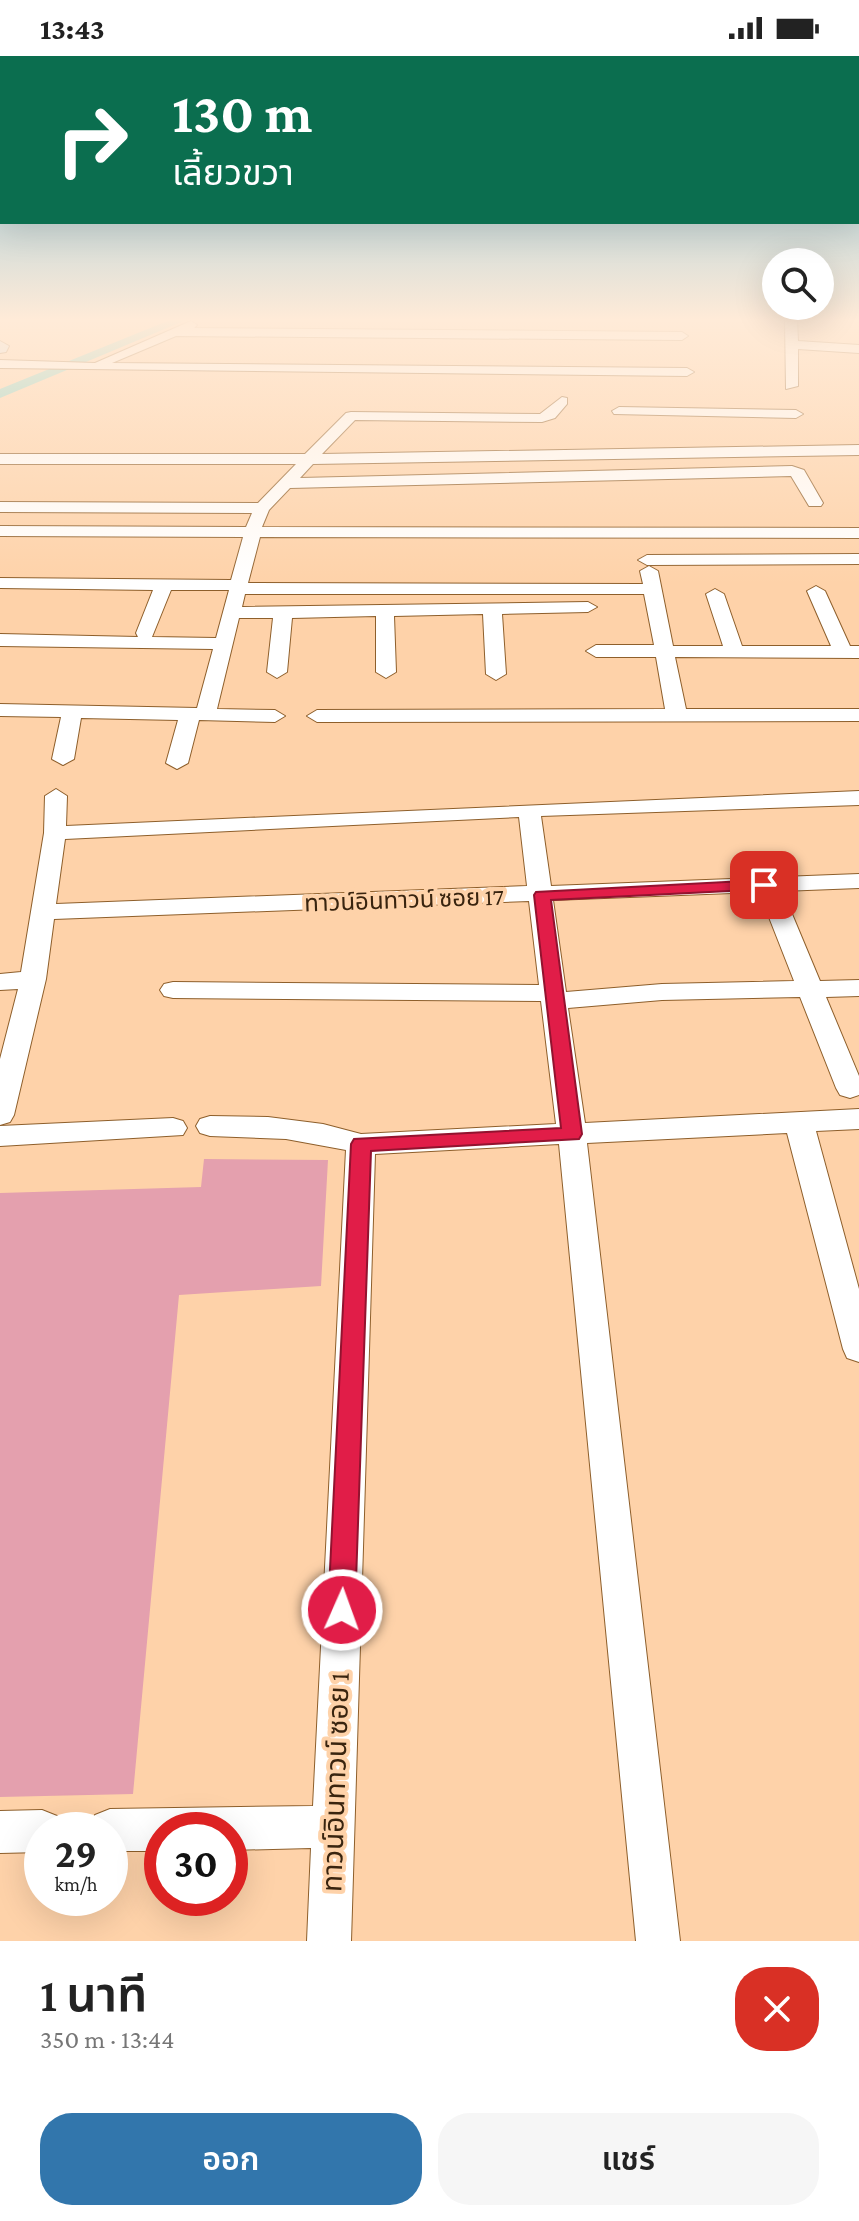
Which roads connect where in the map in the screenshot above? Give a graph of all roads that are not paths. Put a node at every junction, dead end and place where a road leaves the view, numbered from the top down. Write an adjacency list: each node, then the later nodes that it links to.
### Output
1 (556, 408): 8 (street)
2 (640, 408): 4 (street)
3 (739, 408): 5 (street)
4 (619, 411)
5 (796, 414)
6 (859, 450): 8 (street)
7 (0, 459): 8 (street)
8 (309, 459): 9 (street)
9 (286, 483): 10 (street); 12 (street)
10 (815, 503)
11 (0, 507): 12 (street)
12 (262, 508): 14 (street)
13 (0, 531): 14 (street)
14 (254, 533): 16 (street); 21 (street)
15 (859, 533): 16 (street)
16 (641, 534): 18 (street)
17 (859, 559): 18 (street)
18 (647, 560): 22 (street)
19 (0, 583): 20 (street)
20 (164, 584): 21 (street); 29 (street)
21 (240, 587): 22 (street); 27 (street)
22 (653, 589): 34 (street)
23 (816, 591): 33 (street)
24 (715, 594): 32 (street)
25 (492, 608): 26 (street); 34 (street); 37 (street)
26 (385, 609): 28 (street); 36 (street)
27 (232, 613): 28 (street); 31 (street)
28 (283, 613): 35 (street)
29 (145, 633)
30 (0, 640): 31 (street)
31 (225, 644): 40 (street)
32 (734, 651): 33 (street); 34 (street)
33 (851, 652)
34 (666, 653): 44 (street)
35 (277, 672)
36 (386, 672)
37 (496, 674)
38 (0, 710): 39 (street)
39 (72, 712): 40 (street); 45 (street)
40 (198, 715): 42 (street); 46 (street)
41 (859, 715): 44 (street)
42 (275, 716)
43 (317, 716): 44 (street)
44 (677, 717)
45 (63, 759)
46 (177, 763)
47 (56, 796): 50 (street)
48 (859, 798): 49 (street)
49 (529, 810): 50 (street); 52 (street)
50 (55, 833): 54 (street)
51 (859, 881): 52 (street, ทาวน์อินทาวน์ ซอย 17)
52 (542, 895): 54 (street, ทาวน์อินทาวน์ ซอย 17); 60 (street)
53 (775, 902): 57 (street)
54 (44, 912): 55 (street)
55 (33, 979): 56 (street); 62 (street)
56 (0, 982)
57 (808, 988): 58 (street); 60 (street); 61 (street)
58 (859, 988)
59 (173, 990): 60 (street)
60 (555, 997): 68 (street)
61 (850, 1088)
62 (0, 1107): 63 (street)
63 (0, 1115)
64 (859, 1119): 65 (street)
65 (799, 1122): 68 (street); 71 (street)
66 (210, 1126): 70 (street)
67 (173, 1128): 69 (street)
68 (572, 1134): 70 (street); 77 (street)
69 (0, 1136)
70 (361, 1144): 72 (street, ทาวน์อินทาวน์ ซอย 1)
71 (859, 1349)
72 (333, 1827): 73 (street); 76 (street, ทาวน์อินทาวน์ ซอย 1)
73 (128, 1830)
74 (24, 1831): 75 (street)
75 (0, 1832)
76 (329, 1941)
77 (658, 1941)

